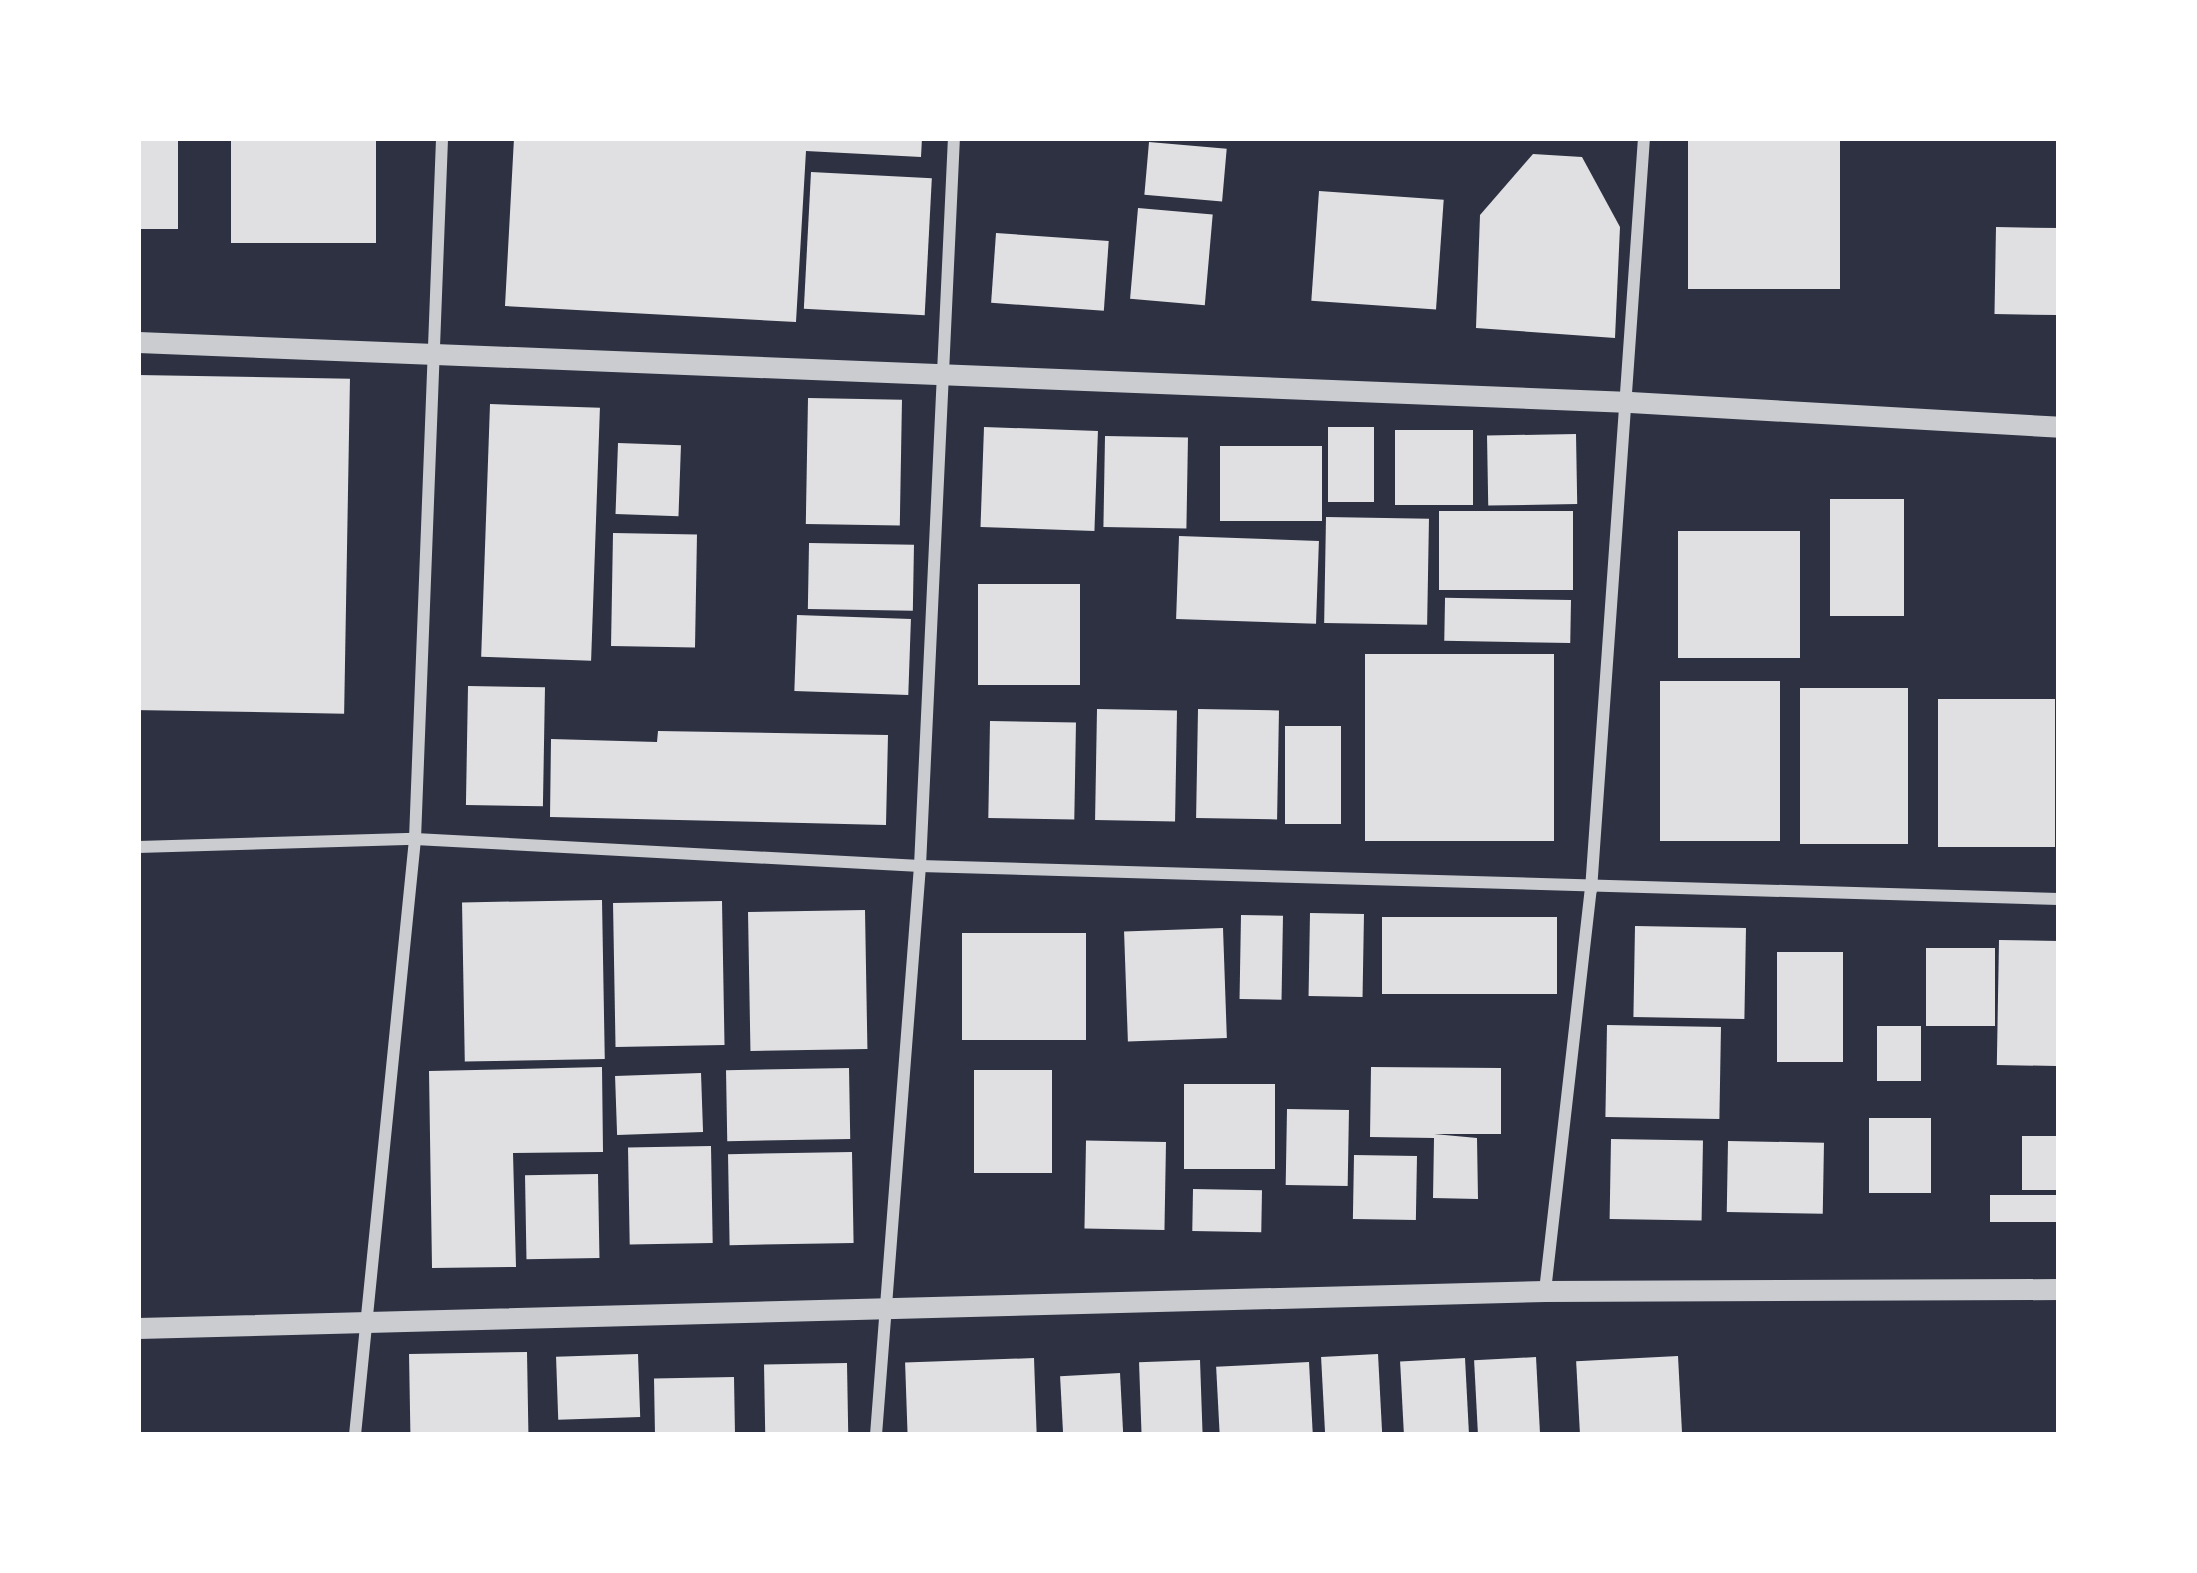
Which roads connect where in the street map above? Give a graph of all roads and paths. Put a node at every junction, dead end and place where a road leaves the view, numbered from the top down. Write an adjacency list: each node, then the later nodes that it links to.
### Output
1 (442, 138): 5 (street)
2 (954, 138): 6 (street)
3 (1644, 138): 7 (street)
4 (138, 342): 5 (street)
5 (437, 352): 6 (street); 9 (street)
6 (948, 371): 7 (street); 11 (street)
7 (1630, 402): 8 (street); 12 (street)
8 (2059, 427)
9 (415, 839): 10 (street); 11 (street); 17 (street)
10 (138, 848)
11 (920, 866): 12 (street); 16 (street)
12 (1591, 890): 13 (street); 15 (street)
13 (2059, 899)
14 (2059, 1288): 15 (street)
15 (1545, 1291): 16 (street)
16 (888, 1314): 17 (street); 20 (street)
17 (364, 1319): 18 (street); 19 (street)
18 (138, 1328)
19 (355, 1435)
20 (876, 1435)

